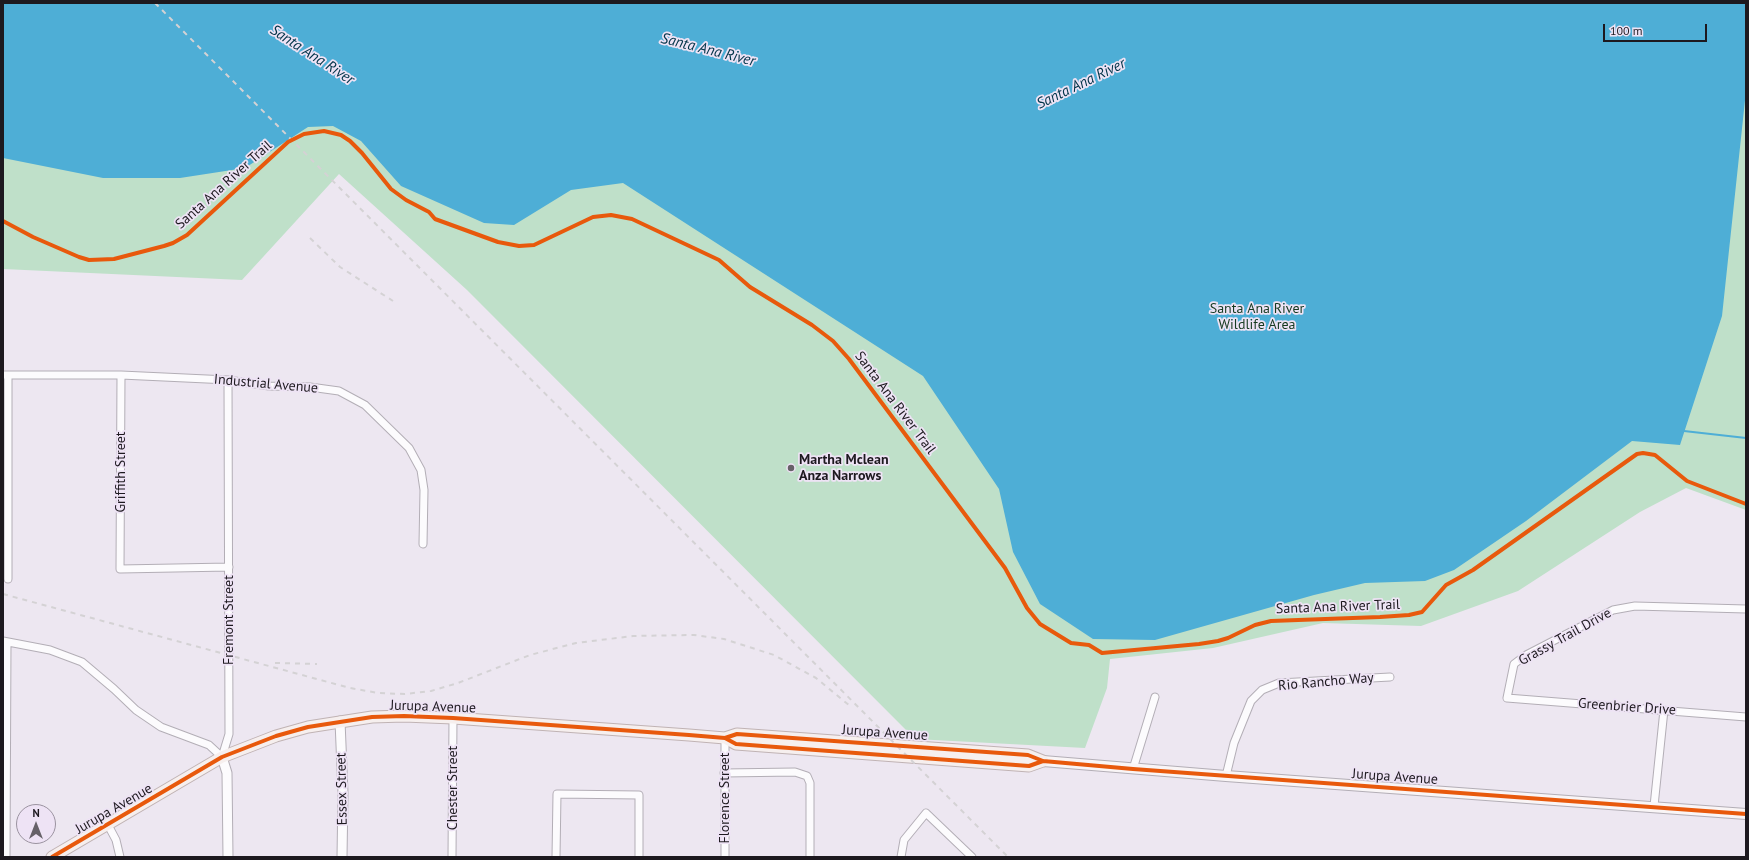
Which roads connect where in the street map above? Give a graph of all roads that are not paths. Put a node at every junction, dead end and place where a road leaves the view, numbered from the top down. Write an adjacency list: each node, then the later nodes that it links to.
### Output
1 (6, 374): 2 (street, Industrial Avenue); 6 (street)
2 (121, 375): 3 (street, Industrial Avenue); 5 (street, Griffith Street)
3 (228, 380): 4 (street, Industrial Avenue); 5 (street, Fremont Street)
4 (423, 544)
5 (229, 567): 17 (street, Fremont Street)
6 (8, 579)
7 (1746, 608): 11 (street, Grassy Trail Drive)
8 (5, 641): 17 (street); 25 (street)
9 (1390, 677): 21 (street, Rio Rancho Way)
10 (1155, 697): 19 (street)
11 (1507, 698): 12 (street, Greenbrier Drive)
12 (1664, 710): 13 (street, Greenbrier Drive); 22 (street)
13 (1746, 716)
14 (453, 718): 15 (main road, Jurupa Avenue); 16 (main road, Jurupa Avenue); 30 (street, Chester Street)
15 (340, 720): 17 (main road, Jurupa Avenue); 29 (street, Essex Street)
16 (725, 738): 18 (main road, Jurupa Avenue); 20 (street, Florence Street)
17 (222, 757): 24 (main road, Jurupa Avenue); 28 (street, Fremont Street)
18 (1043, 761): 19 (main road, Jurupa Avenue)
19 (1133, 769): 21 (main road, Jurupa Avenue)
20 (724, 773): 33 (street, Florence Street); 34 (street)
21 (1226, 776): 22 (main road, Jurupa Avenue)
22 (1654, 806): 23 (main road, Jurupa Avenue)
23 (1746, 814)
24 (108, 825): 26 (main road, Jurupa Avenue); 27 (street)
25 (6, 857)
26 (52, 857)
27 (120, 857)
28 (228, 857)
29 (342, 857)
30 (452, 857)
31 (556, 857): 32 (street)
32 (639, 857)
33 (725, 857)
34 (810, 857)
35 (901, 857): 36 (street)
36 (972, 857)

